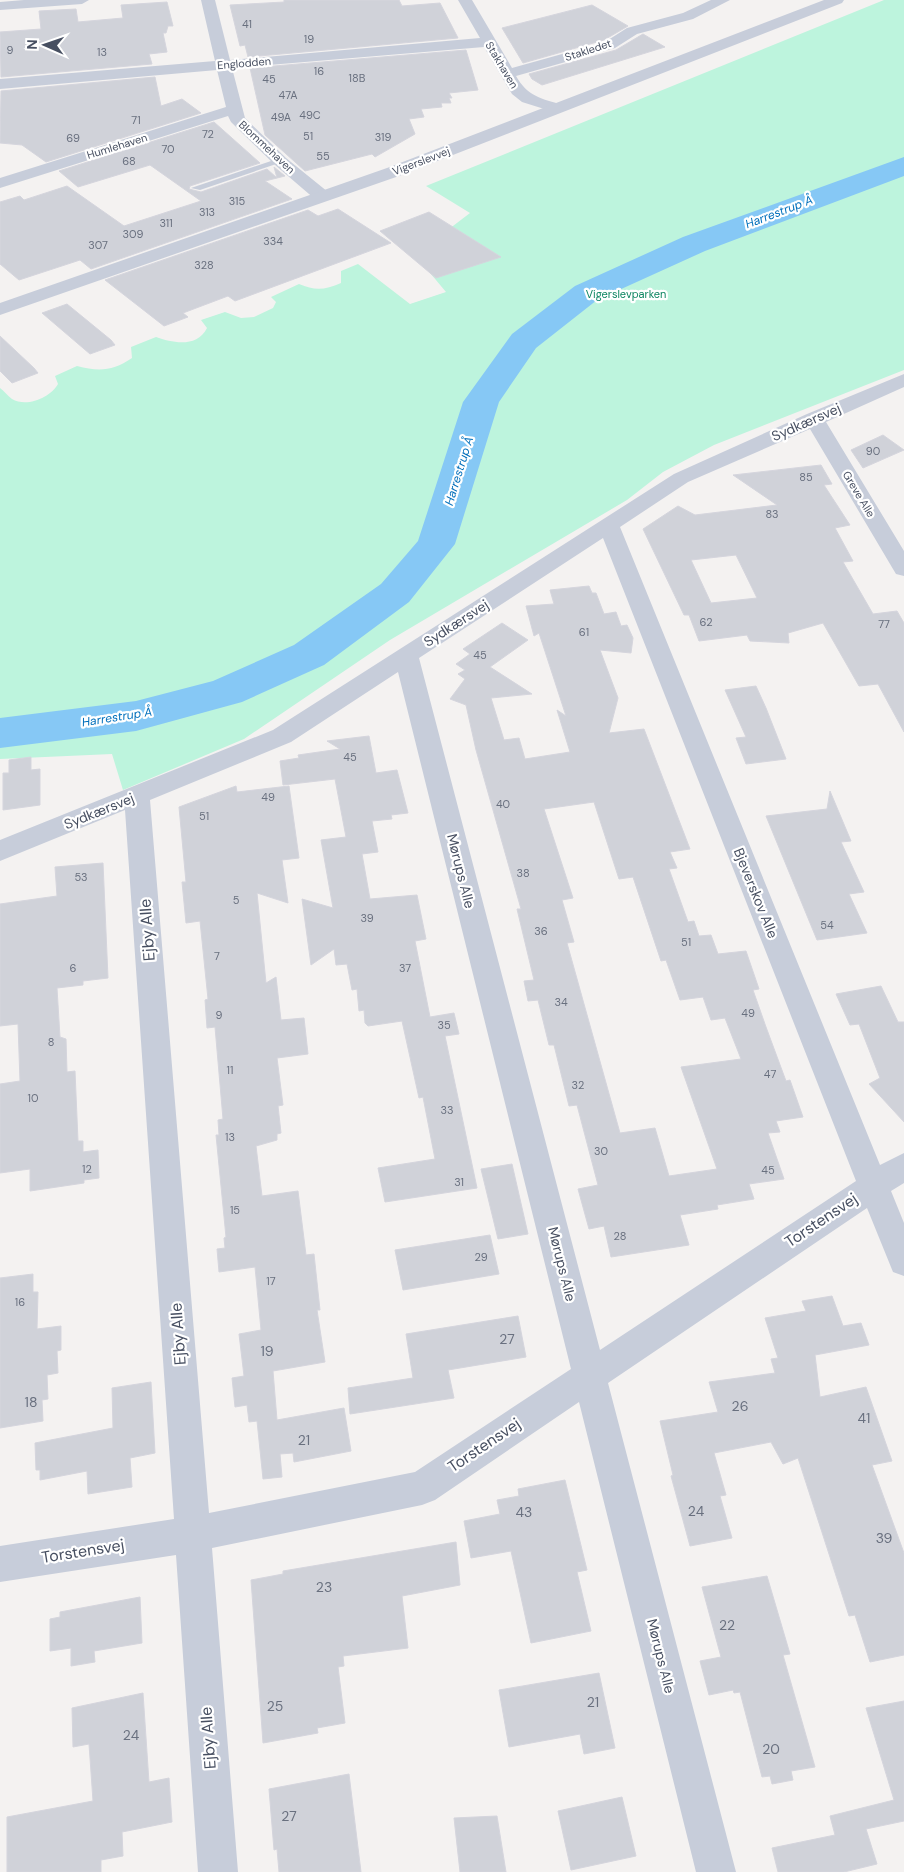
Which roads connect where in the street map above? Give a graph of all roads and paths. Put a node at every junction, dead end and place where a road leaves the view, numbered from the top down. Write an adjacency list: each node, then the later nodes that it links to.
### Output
1 (82, 0): 6 (street)
2 (208, 0): 8 (street, Blommehaven)
3 (465, 0): 7 (street, Stakhaven)
4 (723, 0): 9 (street, Stakledet)
5 (837, 0): 11 (street, Vigerslevvej)
6 (0, 6)
7 (487, 42): 8 (street, Englodden); 9 (street, Stakhaven)
8 (224, 64): 10 (street, Englodden); 12 (street, Blommehaven)
9 (508, 74): 11 (street, Stakhaven)
10 (0, 84)
11 (558, 108): 16 (street, Vigerslevvej)
12 (235, 109): 13 (street, Blommehaven); 14 (street, Humlehaven)
13 (280, 161): 15 (lane); 16 (street, Blommehaven)
14 (0, 183)
15 (196, 188)
16 (322, 196): 17 (street, Vigerslevvej)
17 (0, 309)
18 (904, 380): 19 (street, Sydkærsvej)
19 (814, 418): 20 (street, Sydkærsvej); 21 (street, Greve Alle)
20 (608, 525): 22 (street, Sydkærsvej); 26 (street, Bjeverskov Alle)
21 (904, 569)
22 (406, 655): 23 (street, Sydkærsvej); 28 (street, Mørups Alle)
23 (136, 795): 24 (street, Sydkærsvej); 29 (street, Ejby Alle)
24 (0, 851)
25 (904, 1166): 26 (street, Torstensvej)
26 (874, 1186): 27 (street, Bjeverskov Alle); 28 (street, Torstensvej)
27 (904, 1262)
28 (590, 1374): 29 (street, Torstensvej); 32 (street, Mørups Alle)
29 (193, 1534): 30 (street, Torstensvej); 31 (street, Ejby Alle)
30 (0, 1564)
31 (218, 1872)
32 (716, 1872)

